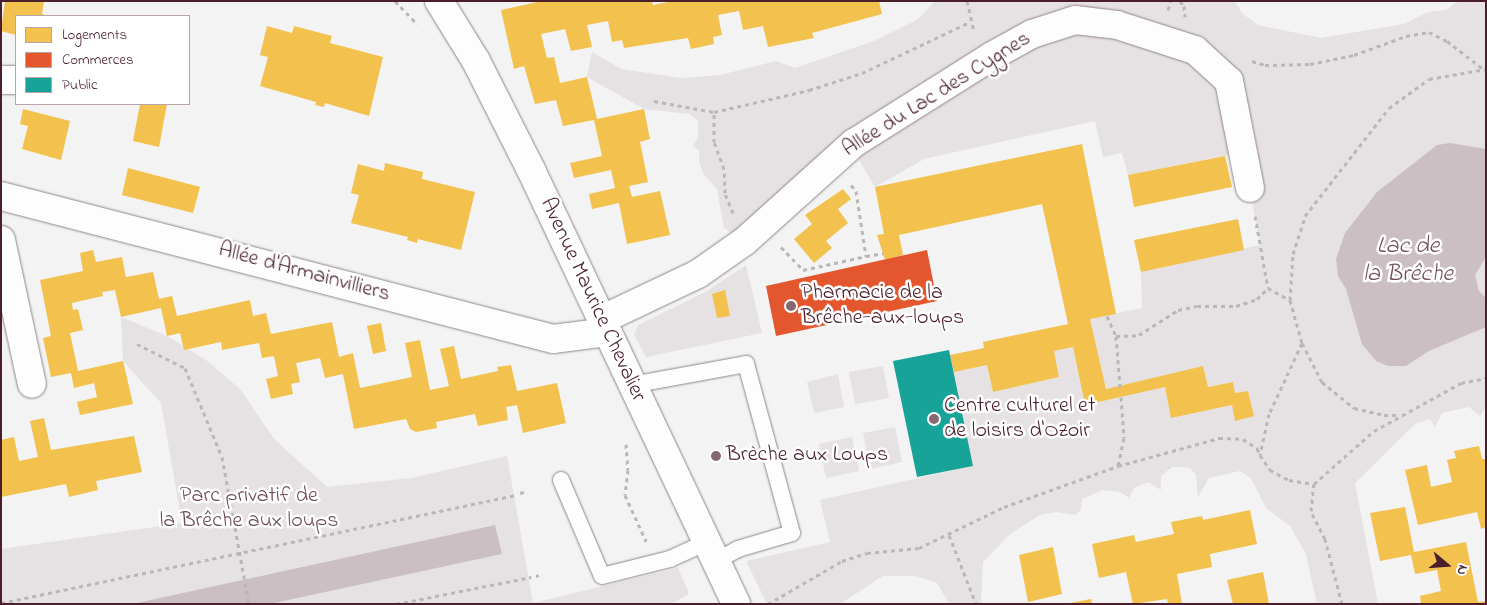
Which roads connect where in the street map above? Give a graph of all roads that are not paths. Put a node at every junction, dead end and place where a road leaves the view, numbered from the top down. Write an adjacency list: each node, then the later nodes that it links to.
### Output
1 (440, 1): 7 (street, Avenue Maurice Chevalier)
2 (1, 80): 3 (street)
3 (15, 80)
4 (1250, 188): 7 (street, Allée du Lac des Cygnes)
5 (1, 196): 7 (street, Allée d'Armainvilliers)
6 (1, 240): 8 (street)
7 (604, 326): 9 (street, Avenue Maurice Chevalier)
8 (32, 384)
9 (632, 385): 11 (street, Avenue Maurice Chevalier); 11 (lane)
10 (561, 480): 11 (lane)
11 (711, 551): 12 (street, Avenue Maurice Chevalier)
12 (736, 604)

